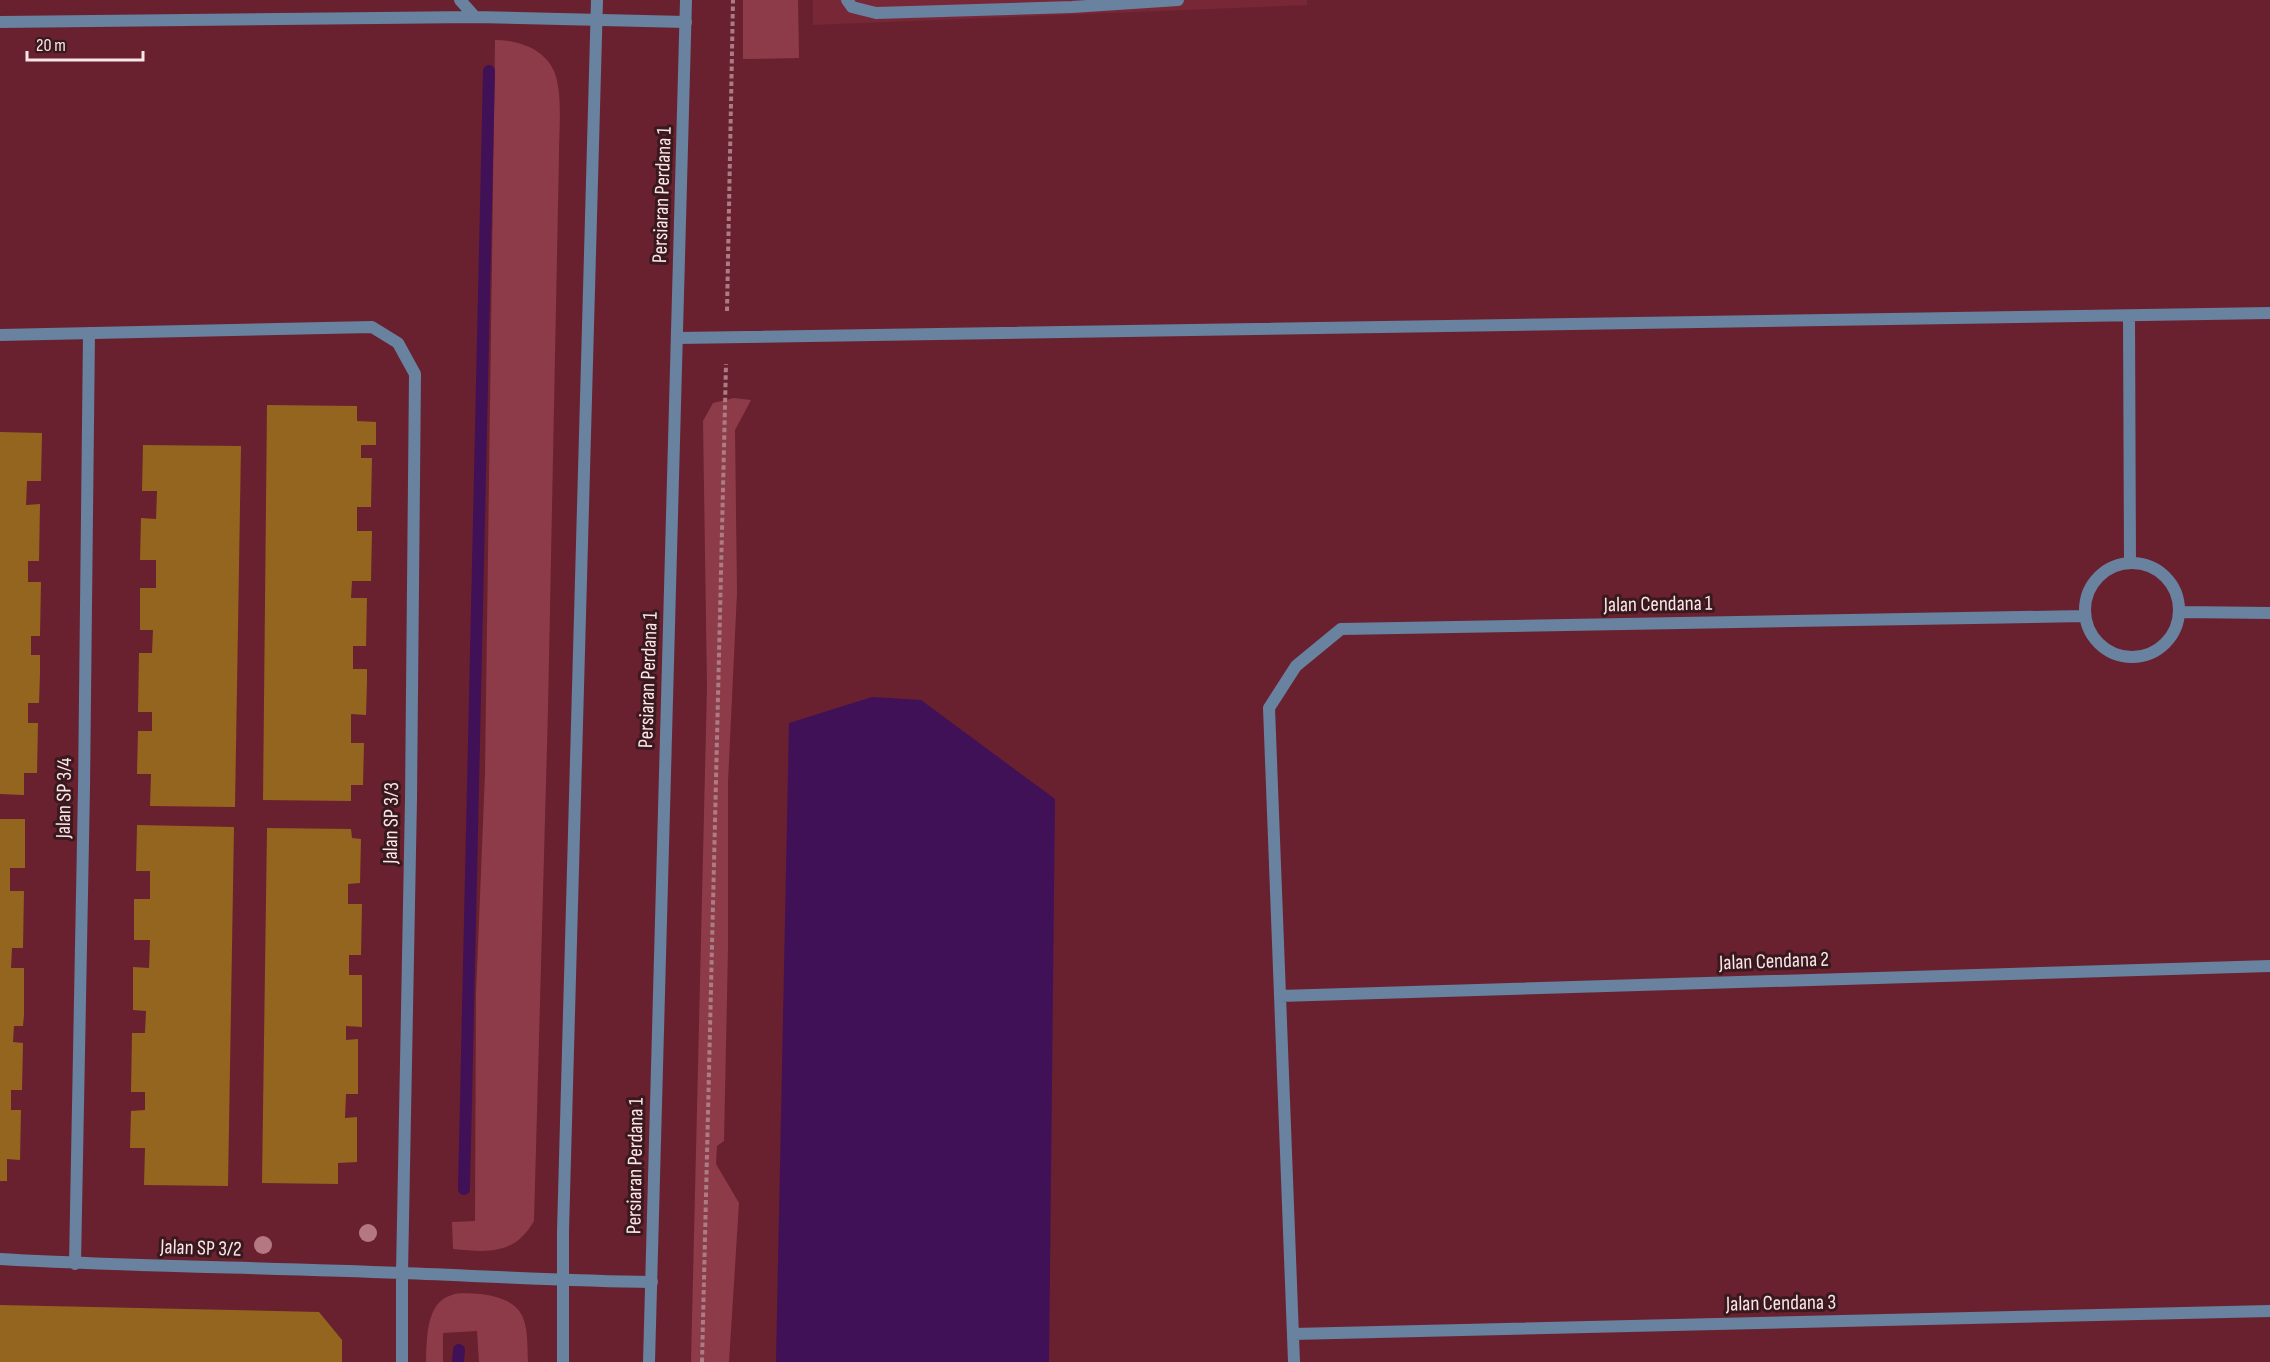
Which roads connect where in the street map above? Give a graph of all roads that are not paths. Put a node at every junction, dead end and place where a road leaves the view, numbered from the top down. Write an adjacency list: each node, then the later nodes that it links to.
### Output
1 (460, 0): 6 (street)
2 (597, 0): 7 (street)
3 (686, 0): 9 (street, Persiaran Perdana 1)
4 (847, 0): 5 (street)
5 (1178, 0)
6 (475, 17): 7 (street); 8 (street)
7 (596, 20): 9 (street); 24 (street)
8 (0, 22)
9 (686, 22): 14 (street, Persiaran Perdana 1)
10 (2270, 314): 11 (street)
11 (2129, 316): 14 (street); 15 (street)
12 (89, 333): 13 (street); 22 (street, Jalan SP 3/4); 23 (street, Jalan SP 3/3)
13 (0, 335)
14 (677, 338): 25 (street, Persiaran Perdana 1)
15 (2130, 562): 16 (street); 18 (street)
16 (2180, 612): 17 (street); 18 (street)
17 (2270, 613)
18 (2084, 616): 20 (street, Jalan Cendana 1)
19 (2270, 966): 20 (street, Jalan Cendana 2)
20 (1280, 996): 27 (street)
21 (0, 1259): 22 (street, Jalan SP 3/2)
22 (75, 1264): 23 (street, Jalan SP 3/2)
23 (402, 1273): 24 (street, Jalan SP 3/2); 28 (street, Jalan SP 3/3)
24 (563, 1281): 25 (street, Jalan SP 3/2); 29 (street)
25 (652, 1282): 30 (street, Persiaran Perdana 1)
26 (2270, 1311): 27 (street, Jalan Cendana 3)
27 (1293, 1334): 31 (street)
28 (402, 1362)
29 (563, 1362)
30 (650, 1362)
31 (1294, 1362)

